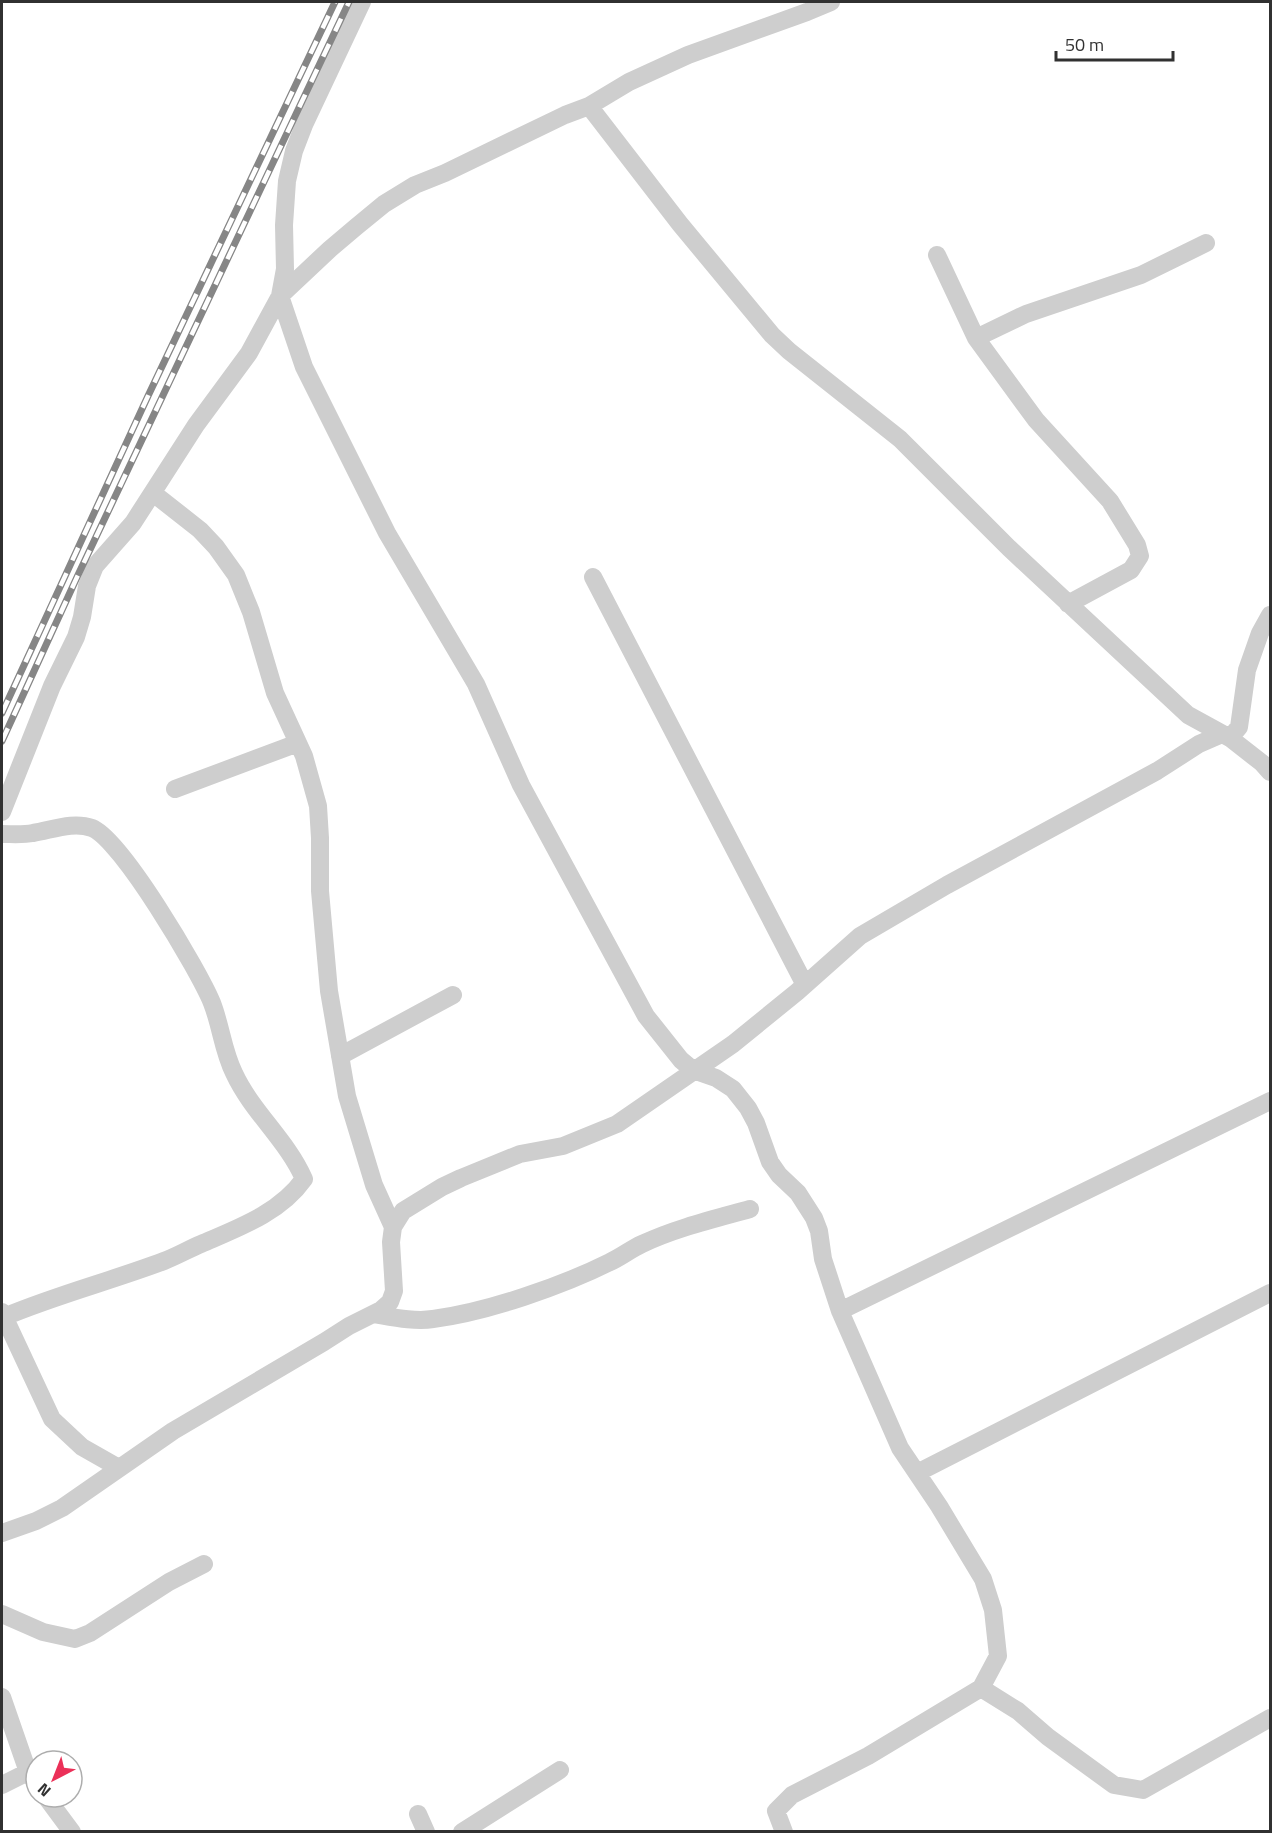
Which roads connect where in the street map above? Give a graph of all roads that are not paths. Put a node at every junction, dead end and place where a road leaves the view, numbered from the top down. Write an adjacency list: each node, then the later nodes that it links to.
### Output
1 (362, 2): 6 (street)
2 (831, 2): 3 (street)
3 (590, 106): 6 (street); 10 (street)
4 (1206, 243): 7 (street)
5 (937, 255): 7 (street)
6 (280, 296): 8 (street); 21 (street)
7 (976, 338): 10 (street)
8 (153, 493): 13 (street); 16 (street)
9 (592, 577): 18 (street)
10 (1068, 604): 12 (street)
11 (1270, 615): 12 (street)
12 (1226, 736): 14 (street); 18 (street)
13 (298, 743): 15 (street); 20 (street)
14 (1270, 772)
15 (175, 789)
16 (2, 812)
17 (2, 834): 27 (street)
18 (805, 985): 21 (street)
19 (453, 995): 20 (street)
20 (340, 1056): 24 (street)
21 (693, 1070): 24 (street); 26 (street)
22 (1270, 1101): 26 (street)
23 (750, 1209): 28 (street)
24 (393, 1227): 28 (street)
25 (1270, 1293): 30 (street)
26 (840, 1311): 30 (street)
27 (3, 1314): 29 (street)
28 (374, 1314): 29 (street)
29 (119, 1468): 31 (street)
30 (917, 1473): 34 (street)
31 (2, 1533)
32 (204, 1564): 33 (street)
33 (2, 1614)
34 (981, 1688): 36 (street); 46 (street)
35 (2, 1697): 37 (street)
36 (1270, 1718)
37 (24, 1756)
38 (560, 1770): 45 (street)
39 (24, 1779): 40 (street)
40 (2, 1785)
41 (55, 1809): 43 (street)
42 (418, 1814): 44 (street)
43 (72, 1832)
44 (426, 1832)
45 (462, 1832)
46 (783, 1832)

